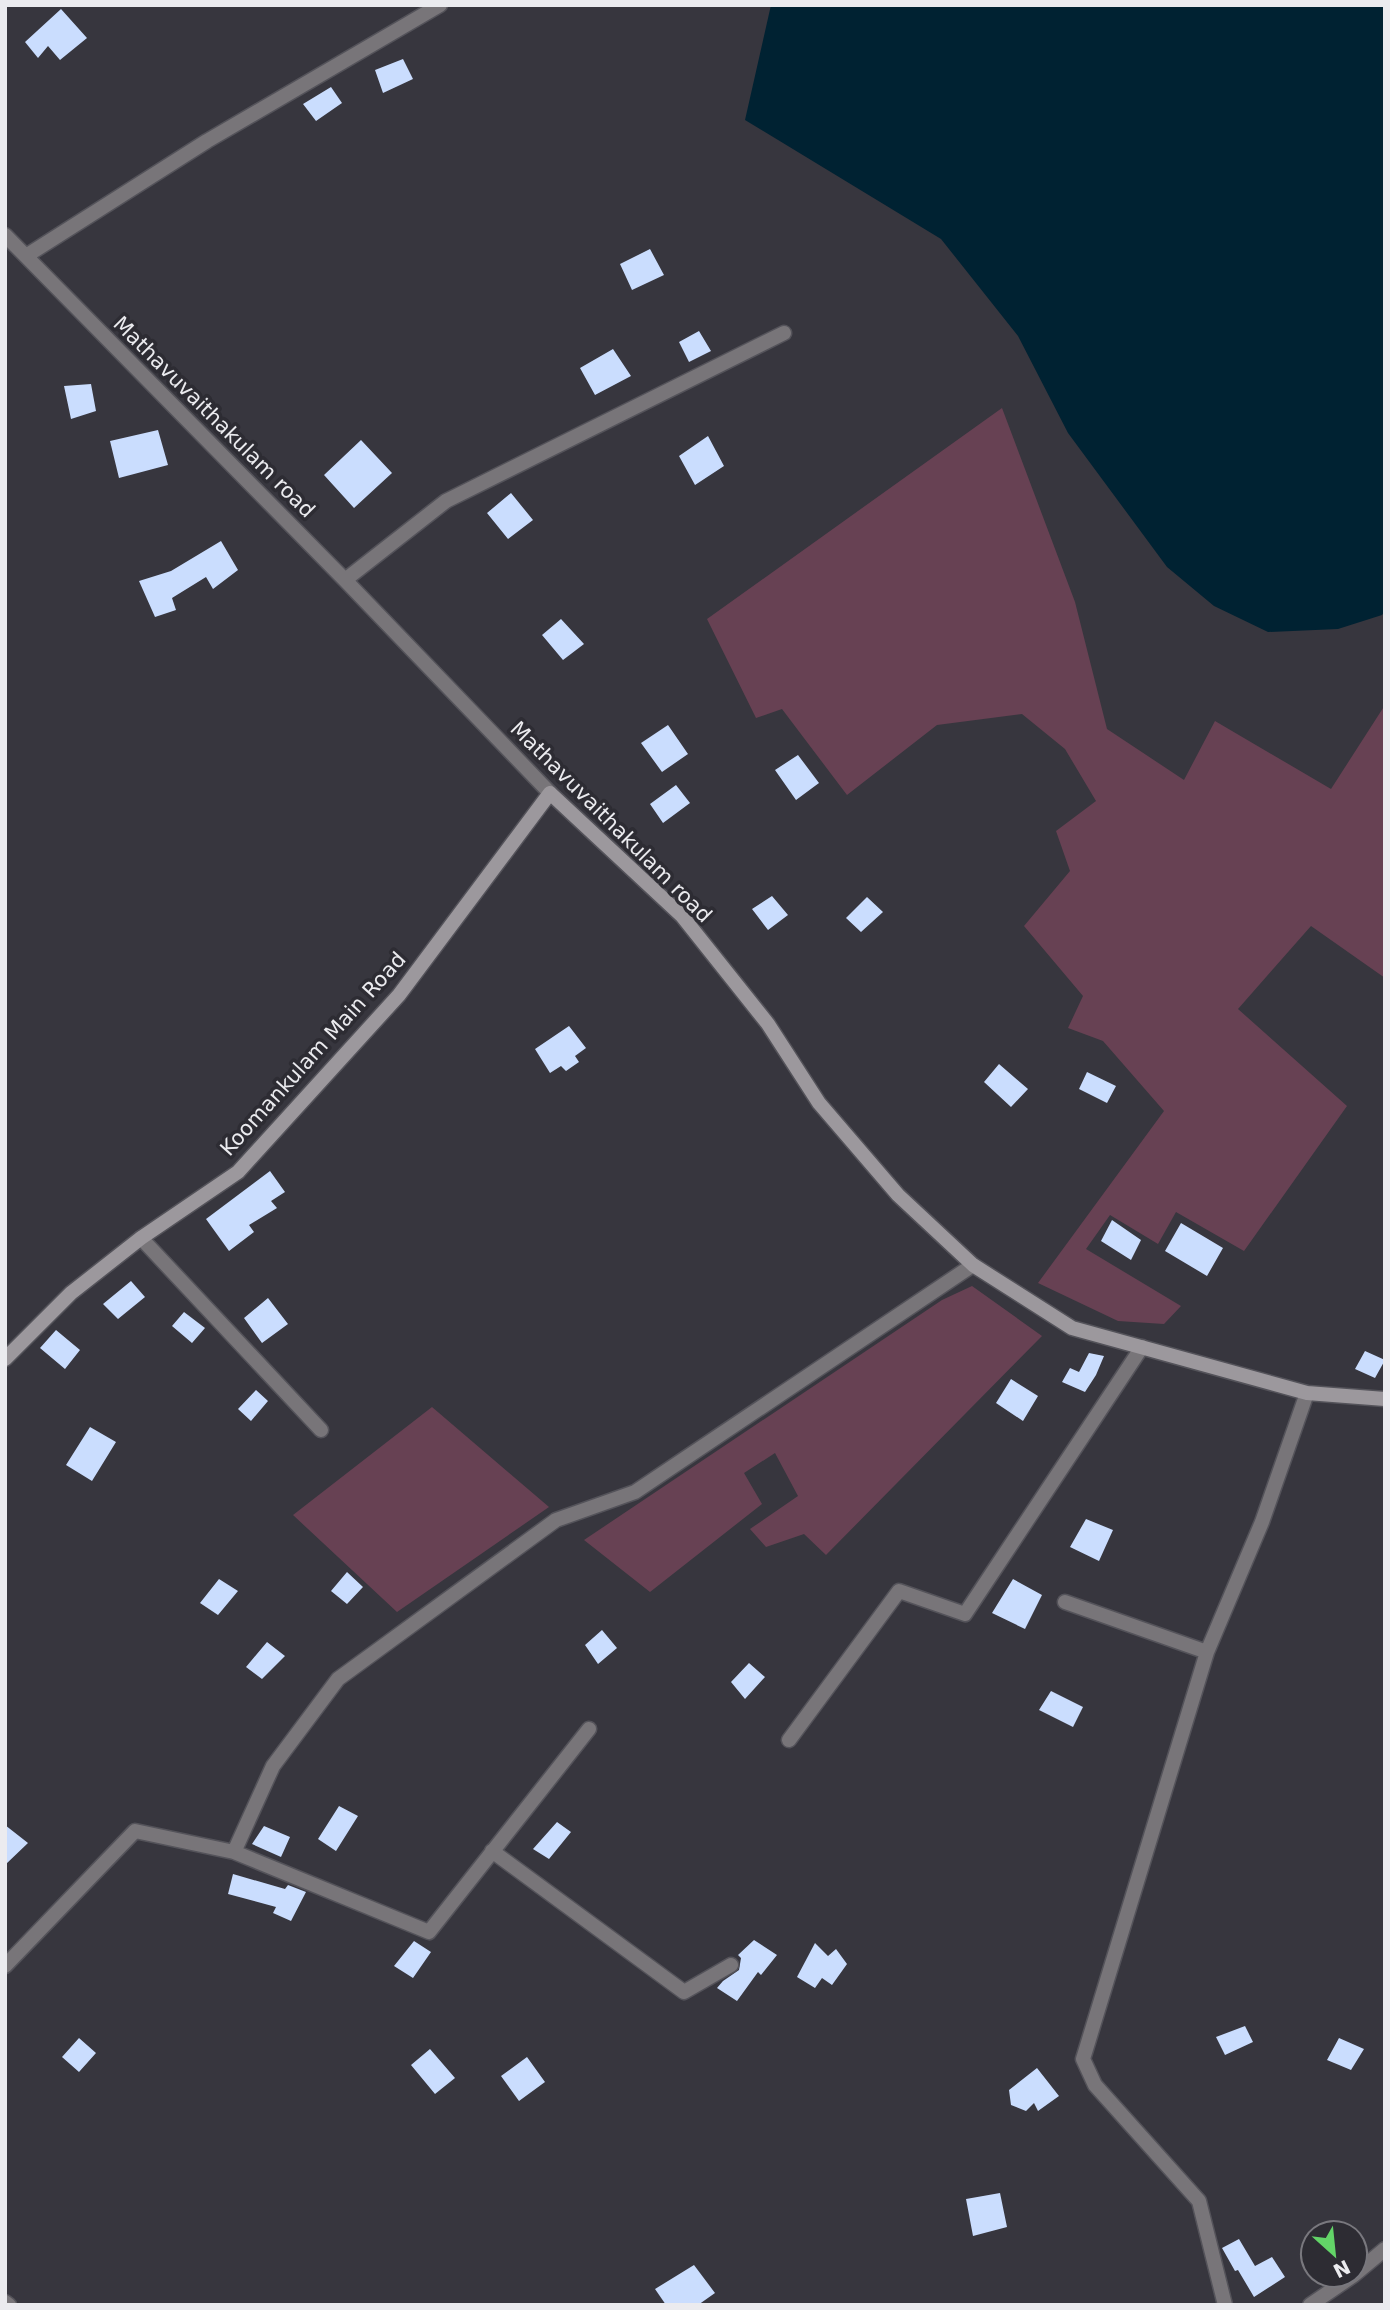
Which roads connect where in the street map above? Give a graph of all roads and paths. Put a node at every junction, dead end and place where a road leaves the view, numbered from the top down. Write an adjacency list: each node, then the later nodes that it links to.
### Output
1 (440, 5): 3 (street)
2 (5, 235): 3 (street, Mathavuvaithakulam road)
3 (26, 256): 5 (street, Mathavuvaithakulam road)
4 (784, 334): 5 (street)
5 (345, 580): 6 (street, Mathavuvaithakulam road)
6 (550, 793): 7 (street, Koomankulam Main Road); 8 (street, Mathavuvaithakulam road)
7 (141, 1238): 10 (street, Koomankulam Main Road); 13 (street)
8 (973, 1265): 9 (street, Mathavuvaithakulam road); 19 (street)
9 (1142, 1347): 11 (street, Mathavuvaithakulam road); 17 (street)
10 (5, 1359)
11 (1307, 1393): 12 (street, Mathavuvaithakulam road); 15 (street)
12 (1385, 1399)
13 (321, 1430)
14 (1065, 1602): 15 (street)
15 (1207, 1653): 25 (street)
16 (589, 1730): 18 (street)
17 (789, 1740)
18 (492, 1851): 19 (street); 20 (street)
19 (234, 1852): 21 (street)
20 (731, 1965)
21 (5, 1966)
22 (1385, 2249): 23 (street)
23 (1369, 2262)
24 (1333, 2289): 26 (street)
25 (1225, 2305)
26 (1310, 2305)

